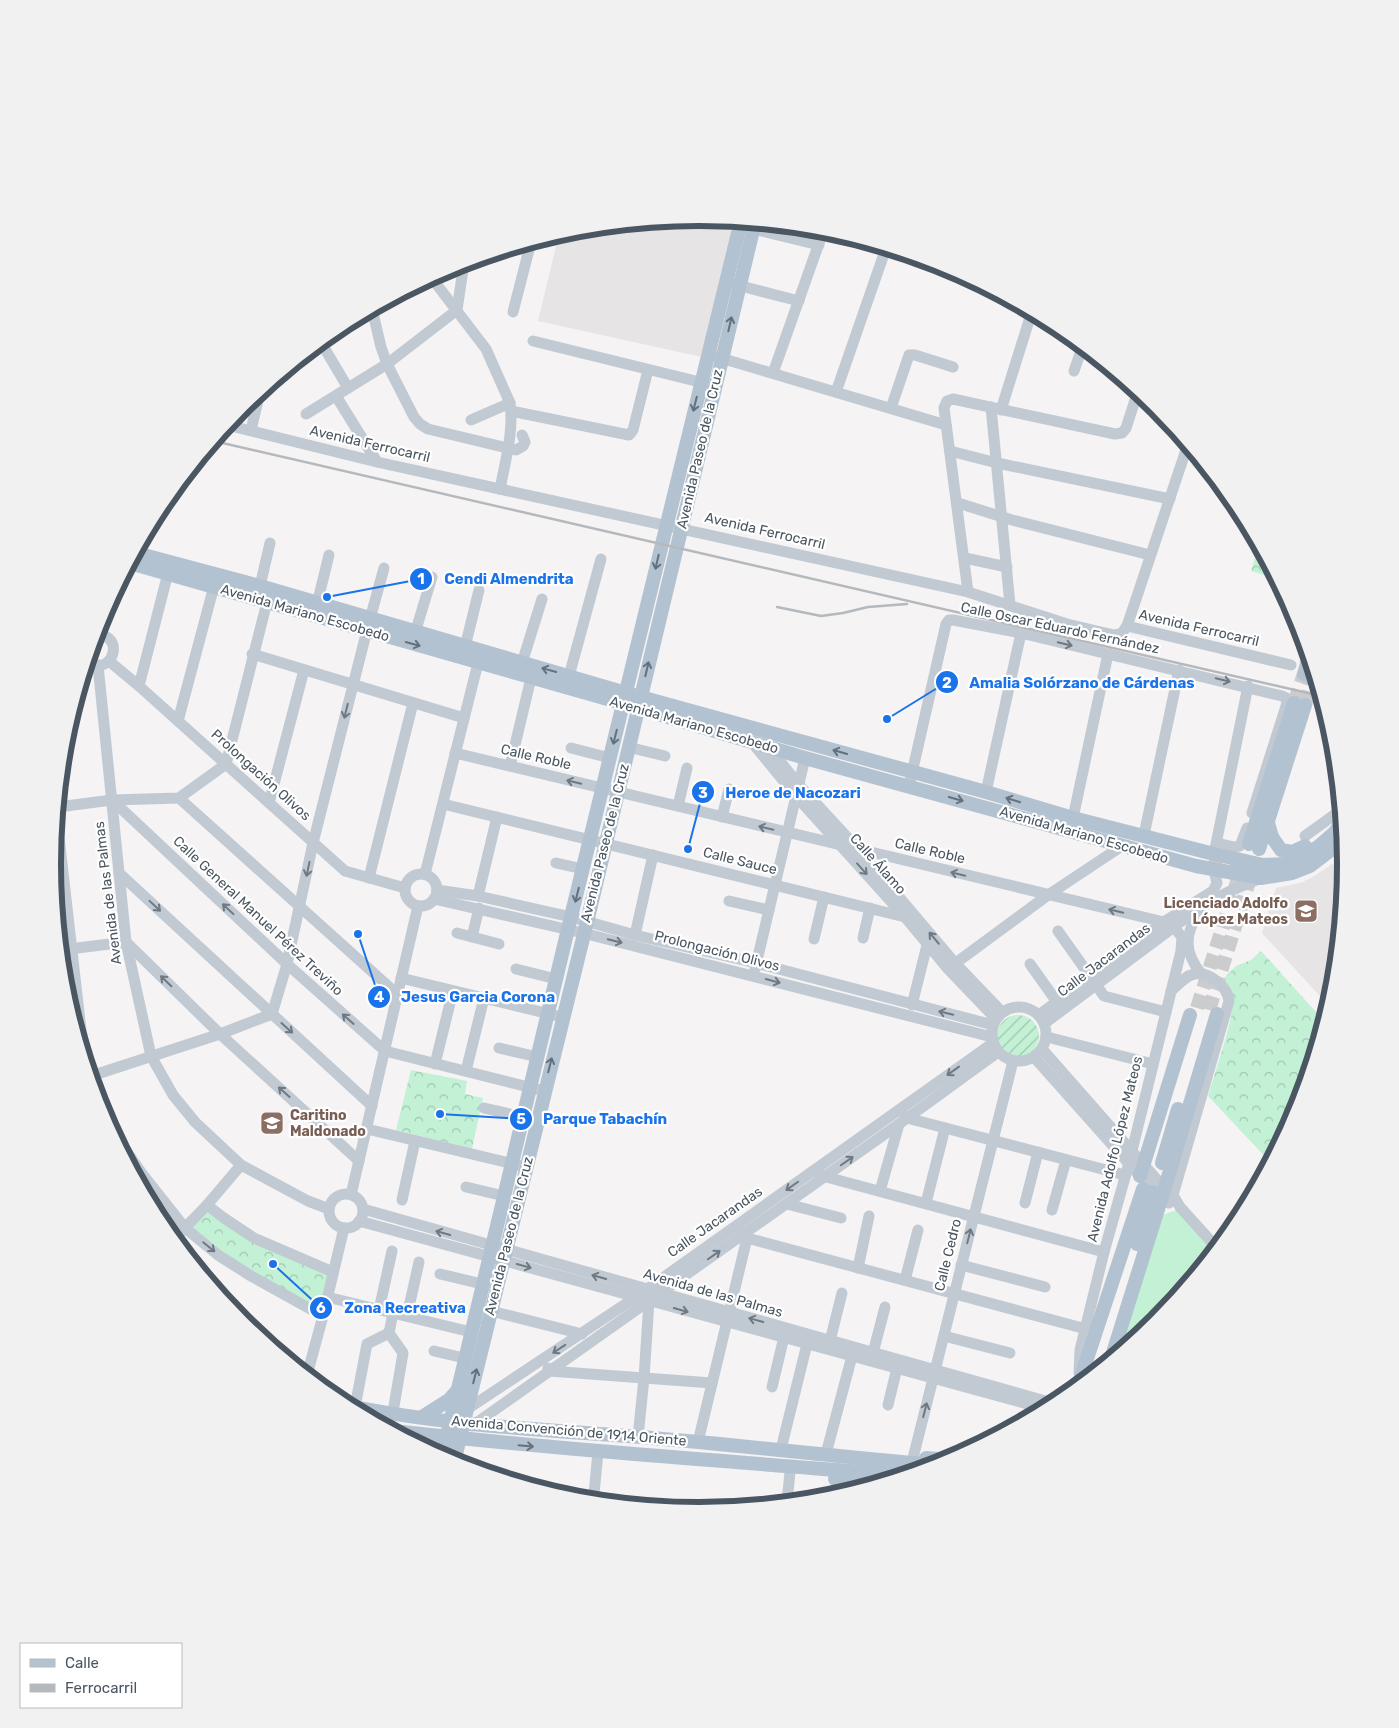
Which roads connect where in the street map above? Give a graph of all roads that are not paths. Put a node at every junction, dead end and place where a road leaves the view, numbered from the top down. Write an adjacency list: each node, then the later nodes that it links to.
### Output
1 (746, 227): 9 (main road, Avenida Paseo de la Cruz)
2 (747, 228): 11 (main road, Avenida Paseo de la Cruz)
3 (761, 229): 5 (street)
4 (821, 238): 5 (street)
5 (819, 245): 12 (street)
6 (529, 249): 14 (street)
7 (884, 253): 30 (street)
8 (463, 271): 13 (street)
9 (725, 282): 11 (street); 20 (main road, Avenida Paseo de la Cruz)
10 (436, 283): 13 (street)
11 (739, 286): 12 (street); 21 (main road, Avenida Paseo de la Cruz, one-way to 11)
12 (799, 301): 26 (street)
13 (457, 310): 22 (street); 34 (street)
14 (513, 312)
15 (373, 315): 22 (street)
16 (1030, 318): 36 (street)
17 (534, 341): 24 (street)
18 (324, 349): 29 (street)
19 (1080, 352): 25 (street)
20 (708, 354): 21 (street); 27 (main road, Avenida Paseo de la Cruz)
21 (722, 358): 26 (street); 28 (main road, Avenida Paseo de la Cruz)
22 (387, 364): 29 (street); 43 (street)
23 (953, 367): 35 (street)
24 (648, 370): 27 (street); 34 (street)
25 (1074, 371)
26 (773, 373): 30 (street)
27 (700, 382): 28 (street); 52 (main road, Avenida Paseo de la Cruz, one-way to 52)
28 (716, 386): 53 (main road, Avenida Paseo de la Cruz)
29 (348, 388): 31 (street)
30 (836, 392): 35 (street)
31 (336, 396): 37 (street); 46 (street)
32 (1136, 399): 36 (street)
33 (257, 405): 41 (street)
34 (511, 407): 38 (street); 43 (street)
35 (891, 408): 39 (street)
36 (996, 408): 39 (street); 47 (street)
37 (306, 414)
38 (471, 420)
39 (946, 424): 44 (street)
40 (235, 427): 41 (street, Avenida Ferrocarril)
41 (251, 430): 46 (street, Avenida Ferrocarril)
42 (522, 435): 43 (street)
43 (508, 447): 48 (street)
44 (950, 451): 47 (street); 50 (street)
45 (1186, 451): 49 (street)
46 (377, 462): 48 (street, Avenida Ferrocarril)
47 (997, 463): 49 (street); 51 (street)
48 (500, 489): 52 (street, Avenida Ferrocarril)
49 (1170, 499): 58 (street)
50 (958, 504): 51 (street); 59 (street)
51 (1003, 517): 58 (street); 63 (street)
52 (665, 526): 53 (street, Avenida Ferrocarril); 93 (main road, Avenida Paseo de la Cruz, one-way to 93)
53 (682, 528): 69 (street, Avenida Ferrocarril); 96 (main road, Avenida Paseo de la Cruz, one-way to 53)
54 (270, 543): 67 (street)
55 (145, 549): 61 (main road)
56 (142, 555): 61 (main road, Avenida Mariano Escobedo)
57 (329, 555): 72 (street)
58 (1150, 555): 75 (street)
59 (965, 558): 63 (street); 69 (street)
60 (601, 559): 88 (street)
61 (164, 562): 62 (main road, Avenida Mariano Escobedo); 66 (main road, Avenida Mariano Escobedo); 91 (street)
62 (137, 563)
63 (1007, 567): 73 (street)
64 (384, 568): 74 (street)
65 (432, 577): 76 (street)
66 (224, 585): 67 (main road, Avenida Mariano Escobedo); 71 (main road, Avenida Mariano Escobedo); 98 (street)
67 (260, 586): 72 (main road, Avenida Mariano Escobedo)
68 (480, 590): 79 (street)
69 (968, 592): 73 (street, Avenida Ferrocarril)
70 (542, 600): 84 (street)
71 (266, 602): 74 (main road, Avenida Mariano Escobedo); 80 (street)
72 (317, 604): 74 (main road, Avenida Mariano Escobedo)
73 (1010, 605): 75 (street, Avenida Ferrocarril)
74 (368, 625): 76 (main road, Avenida Mariano Escobedo); 83 (main road, Avenida Mariano Escobedo, one-way to 83); 90 (street)
75 (1127, 626): 85 (street, Avenida Ferrocarril)
76 (415, 633): 79 (main road, Avenida Mariano Escobedo)
77 (1021, 633): 81 (street, Calle Oscar Eduardo Fernández, one-way to 81); 112 (street, Calle Oscar Eduardo Fernández); 118 (street)
78 (104, 636): 82 (street, Avenida de las Palmas)
79 (465, 647): 84 (main road, Avenida Mariano Escobedo)
80 (252, 654): 86 (street); 109 (street)
81 (1108, 654): 87 (street, Calle Oscar Eduardo Fernández); 129 (street)
82 (98, 662): 91 (street, Prolongación Olivos); 120 (street, Avenida de las Palmas)
83 (478, 663): 89 (main road, Avenida Mariano Escobedo); 97 (street)
84 (522, 663): 88 (main road, Avenida Mariano Escobedo, one-way to 84)
85 (1291, 665)
86 (304, 670): 90 (street); 121 (street)
87 (1180, 670): 92 (street, Calle Oscar Eduardo Fernández, one-way to 92); 134 (street)
88 (569, 676): 93 (main road, Avenida Mariano Escobedo)
89 (531, 678): 93 (main road, Avenida Mariano Escobedo); 110 (street)
90 (353, 685): 95 (street); 137 (street, one-way to 137)
91 (139, 686): 98 (street, Prolongación Olivos)
92 (1248, 686): 94 (street, Calle Oscar Eduardo Fernández); 144 (street, Calle Jacarandas)
93 (625, 699): 96 (main road, Avenida Mariano Escobedo); 107 (main road, Avenida Paseo de la Cruz, one-way to 107)
94 (1295, 702): 131 (main road); 131 (main road); 144 (street)
95 (413, 703): 97 (street); 150 (street)
96 (639, 703): 99 (main road, Avenida Mariano Escobedo); 101 (main road, Avenida Mariano Escobedo); 103 (main road, Avenida Paseo de la Cruz)
97 (464, 718): 105 (street)
98 (178, 721): 109 (street, Prolongación Olivos)
99 (742, 725): 100 (main road, Avenida Mariano Escobedo); 101 (street, Calle Álamo)
100 (758, 729): 102 (street, Calle Álamo); 112 (main road, Avenida Mariano Escobedo, one-way to 100)
101 (751, 742): 102 (main road, Avenida Mariano Escobedo); 116 (street, Calle Álamo)
102 (768, 746): 108 (main road, Avenida Mariano Escobedo); 116 (street, Calle Álamo)
103 (628, 747): 106 (street); 117 (main road, Avenida Paseo de la Cruz)
104 (571, 748): 107 (street)
105 (455, 753): 110 (street, Calle Roble); 122 (street)
106 (665, 756)
107 (610, 758): 114 (main road, Avenida Paseo de la Cruz)
108 (805, 758): 113 (main road, Avenida Mariano Escobedo); 116 (street)
109 (226, 764): 119 (street); 121 (street, Prolongación Olivos)
110 (510, 766): 114 (street, Calle Roble, one-way to 110)
111 (687, 768): 124 (street)
112 (913, 772): 113 (street); 118 (main road, Avenida Mariano Escobedo)
113 (909, 786): 140 (main road, Avenida Mariano Escobedo, one-way to 140)
114 (603, 789): 117 (street, Calle Roble); 136 (main road, Avenida Paseo de la Cruz)
115 (729, 789): 128 (street)
116 (798, 791): 133 (street); 139 (street, Calle Álamo); 142 (street, Calle Álamo)
117 (617, 792): 124 (street, Calle Roble); 138 (main road, Avenida Paseo de la Cruz)
118 (986, 792): 125 (main road, Avenida Mariano Escobedo, one-way to 118)
119 (179, 798): 120 (street); 160 (street)
120 (112, 800): 123 (street); 148 (street, Avenida de las Palmas); 180 (street, Calle General Manuel Pérez Treviño, one-way to 120)
121 (269, 803): 137 (street, Prolongación Olivos)
122 (443, 804): 127 (street, Calle Sauce); 149 (street)
123 (65, 806)
124 (678, 806): 128 (street, Calle Roble)
125 (1034, 806): 129 (main road, Avenida Mariano Escobedo); 144 (main road)
126 (1335, 814): 135 (street)
127 (497, 817): 136 (street, Calle Sauce); 157 (street)
128 (722, 817): 133 (street, Calle Roble, one-way to 128)
129 (1074, 818): 134 (main road, Avenida Mariano Escobedo)
130 (1336, 820): 131 (main road)
131 (1268, 823)
132 (1336, 830): 147 (main road)
133 (787, 833): 139 (street, Calle Roble); 151 (street)
134 (1144, 835): 144 (main road, Avenida Mariano Escobedo)
135 (1305, 836)
136 (590, 840): 138 (street, Calle Sauce); 146 (main road, Avenida Paseo de la Cruz)
137 (313, 843): 150 (street, Prolongación Olivos); 160 (street, one-way to 160)
138 (604, 844): 143 (street, Calle Sauce); 166 (main road, Avenida Paseo de la Cruz)
139 (841, 846): 142 (street, Calle Roble); 163 (street, Calle Álamo, one-way to 163)
140 (1122, 846): 144 (main road, Avenida Mariano Escobedo); 154 (street)
141 (1337, 847): 147 (main road)
142 (860, 850): 154 (street, Calle Roble, one-way to 142); 163 (street, Calle Álamo)
143 (653, 856): 151 (street, Calle Sauce); 169 (street)
144 (1213, 857): 147 (main road, Avenida Mariano Escobedo); 165 (street, Calle Jacarandas)
145 (556, 863): 146 (street)
146 (583, 869): 164 (main road, Avenida Paseo de la Cruz, one-way to 164)
147 (1262, 872): 158 (street, Calle Jacarandas)
148 (119, 873): 173 (street, Avenida de las Palmas); 200 (street, one-way to 200)
149 (425, 874): 152 (street); 153 (street)
150 (369, 878): 152 (street, Prolongación Olivos)
151 (775, 885): 155 (street, Calle Sauce); 162 (street)
152 (405, 888): 159 (street)
153 (436, 894): 157 (street, Prolongación Olivos); 159 (street)
154 (1048, 895): 165 (street, Calle Roble, one-way to 154); 182 (street)
155 (824, 897): 161 (street, Calle Sauce); 171 (street)
156 (729, 901): 162 (street)
157 (478, 902): 164 (street, Prolongación Olivos); 170 (street)
158 (1209, 902): 165 (street, Calle Jacarandas); 184 (street)
159 (418, 906): 186 (street)
160 (300, 908): 180 (street); 191 (street)
161 (870, 908): 163 (street, Calle Sauce); 172 (street)
162 (769, 910): 179 (street)
163 (909, 915): 175 (street, Calle Álamo); 182 (street, Calle Álamo, one-way to 163)
164 (569, 923): 166 (street, Prolongación Olivos); 187 (main road, Avenida Paseo de la Cruz)
165 (1168, 925): 188 (street, Calle Jacarandas); 190 (street, Avenida Adolfo López Mateos)
166 (585, 927): 169 (street, Prolongación Olivos); 178 (street, Prolongación Olivos, one-way to 178); 201 (main road, Avenida Paseo de la Cruz)
167 (1058, 931): 188 (street)
168 (457, 933): 170 (street)
169 (634, 935): 176 (street, Prolongación Olivos)
170 (472, 937): 174 (street)
171 (814, 938)
172 (863, 938)
173 (126, 942): 177 (street); 204 (street, one-way to 173); 209 (street, Avenida de las Palmas)
174 (499, 944)
175 (927, 945): 182 (street, Calle Álamo); 195 (street)
176 (684, 946): 178 (street); 179 (street, Prolongación Olivos)
177 (67, 949)
178 (682, 958): 185 (street, Prolongación Olivos)
179 (756, 963): 185 (street); 192 (street, Prolongación Olivos)
180 (286, 964): 200 (street); 208 (street, Calle General Manuel Pérez Treviño, one-way to 180)
181 (1030, 964): 194 (street)
182 (951, 966): 202 (street, Calle Álamo)
183 (516, 969): 187 (street)
184 (1202, 975): 190 (street); 236 (street)
185 (753, 976): 196 (street, Prolongación Olivos, one-way to 196)
186 (401, 978): 189 (street); 191 (street)
187 (556, 979): 199 (main road, Avenida Paseo de la Cruz)
188 (1094, 981): 194 (street, Calle Jacarandas); 197 (street); 203 (street, Calle Jacarandas)
189 (453, 991): 193 (street); 212 (street)
190 (1171, 991): 197 (street, Avenida Adolfo López Mateos)
191 (398, 995): 208 (street)
192 (875, 995): 195 (street, Prolongación Olivos); 196 (street)
193 (484, 998): 199 (street); 214 (street)
194 (1057, 1002): 203 (street, Calle Jacarandas)
195 (912, 1005): 202 (street, Prolongación Olivos, one-way to 195)
196 (871, 1007): 205 (street, Prolongación Olivos)
197 (1166, 1012): 213 (street, Avenida Adolfo López Mateos)
198 (1203, 1012): 236 (main road); 236 (main road); 236 (main road)
199 (548, 1013): 201 (street); 210 (main road, Avenida Paseo de la Cruz)
200 (272, 1014): 204 (street); 217 (street, one-way to 217)
201 (562, 1017): 216 (main road, Avenida Paseo de la Cruz, one-way to 201)
202 (997, 1019): 203 (street); 205 (street)
203 (1042, 1019): 206 (street)
204 (220, 1034): 209 (street); 228 (street, one-way to 204)
205 (994, 1044): 211 (street); 220 (street, Calle Jacarandas)
206 (1042, 1047): 211 (street); 213 (street); 225 (street); 229 (street)
207 (499, 1048): 210 (street)
208 (385, 1051): 212 (street); 217 (street)
209 (151, 1056): 215 (street); 230 (street, Avenida de las Palmas)
210 (538, 1057): 216 (main road, Avenida Paseo de la Cruz)
211 (1014, 1061): 223 (street, Calle Cedro)
212 (435, 1064): 214 (street)
213 (1152, 1068): 225 (street, Avenida Adolfo López Mateos)
214 (466, 1071): 216 (street)
215 (97, 1074)
216 (537, 1089): 219 (main road, Avenida Paseo de la Cruz); 231 (main road, Avenida Paseo de la Cruz)
217 (372, 1106): 222 (street)
218 (484, 1108): 219 (street)
219 (523, 1117): 231 (main road, Avenida Paseo de la Cruz)
220 (902, 1117): 221 (street); 232 (street, Calle Jacarandas); 235 (street, Calle Jacarandas, one-way to 220); 238 (street)
221 (944, 1128): 223 (street); 242 (street)
222 (367, 1129): 224 (street); 228 (street)
223 (992, 1140): 226 (street); 250 (street, Calle Cedro)
224 (415, 1141): 231 (street); 241 (street)
225 (1132, 1151): 229 (street, Avenida Adolfo López Mateos); 236 (street)
226 (1038, 1152): 227 (street); 243 (street)
227 (1066, 1160): 234 (street); 248 (street)
228 (359, 1161): 239 (street)
229 (1129, 1163): 234 (street, Avenida Adolfo López Mateos); 236 (street)
230 (241, 1165): 244 (street); 246 (street, Avenida de las Palmas)
231 (519, 1166): 240 (main road, Avenida Paseo de la Cruz); 262 (main road, Avenida Paseo de la Cruz)
232 (813, 1171): 235 (street); 274 (street, Calle Jacarandas, one-way to 274)
233 (142, 1173): 253 (street)
234 (1125, 1175): 261 (street, Avenida Adolfo López Mateos)
235 (824, 1177): 238 (street); 245 (street, Calle Jacarandas)
236 (1156, 1182): 258 (street); 291 (main road); 296 (main road); 303 (main road)
237 (466, 1187): 240 (street)
238 (880, 1191): 242 (street)
239 (351, 1194): 246 (street); 247 (street)
240 (504, 1196): 260 (main road, Avenida Paseo de la Cruz)
241 (402, 1200)
242 (926, 1202): 250 (street)
243 (1025, 1203)
244 (207, 1204): 253 (street); 266 (street)
245 (787, 1204): 251 (street); 257 (street, Calle Jacarandas)
246 (329, 1209): 254 (street)
247 (363, 1210): 252 (street); 260 (street, Avenida de las Palmas, one-way to 247)
248 (1052, 1210)
249 (869, 1216): 265 (street)
250 (974, 1216): 261 (street); 264 (street, Calle Cedro, one-way to 250)
251 (841, 1218)
252 (359, 1221): 254 (street); 260 (street, Avenida de las Palmas)
253 (185, 1228): 256 (street); 280 (street, one-way to 280)
254 (344, 1228): 266 (street)
255 (918, 1230): 268 (street)
256 (179, 1234)
257 (746, 1236): 265 (street); 271 (street, Calle Jacarandas, one-way to 257); 282 (street)
258 (1213, 1243)
259 (392, 1251): 277 (street)
260 (490, 1252): 262 (street, Avenida de las Palmas); 269 (main road, Avenida Paseo de la Cruz)
261 (1104, 1252): 283 (street, Avenida Adolfo López Mateos)
262 (505, 1256): 274 (street, Avenida de las Palmas); 278 (main road, Avenida Paseo de la Cruz)
263 (419, 1262): 281 (street)
264 (962, 1265): 270 (street); 273 (street, Calle Cedro)
265 (858, 1268): 268 (street)
266 (333, 1272): 275 (street)
267 (440, 1274): 269 (street)
268 (905, 1280): 273 (street)
269 (482, 1284): 284 (main road, Avenida Paseo de la Cruz)
270 (1045, 1287)
271 (660, 1293): 274 (street, Calle Jacarandas); 282 (street, Avenida de las Palmas)
272 (842, 1293): 289 (street)
273 (954, 1294): 283 (street); 287 (street, Calle Cedro)
274 (644, 1296): 282 (street, Avenida de las Palmas, one-way to 282); 286 (street, Calle Jacarandas); 301 (street, Calle Jacarandas); 305 (street)
275 (327, 1297): 277 (street); 280 (street)
276 (885, 1307): 293 (street)
277 (379, 1310): 279 (street)
278 (491, 1311): 286 (street); 316 (main road, Avenida Paseo de la Cruz, one-way to 278)
279 (393, 1313): 281 (street); 285 (street)
280 (323, 1316): 299 (street)
281 (407, 1316): 284 (street)
282 (728, 1318): 288 (street, Avenida de las Palmas); 289 (street, Avenida de las Palmas, one-way to 282); 306 (street)
283 (1086, 1329): 304 (street, Avenida Adolfo López Mateos)
284 (471, 1332): 297 (main road, Avenida Paseo de la Cruz)
285 (389, 1333): 309 (street); 314 (street)
286 (582, 1334): 298 (street, Calle Jacarandas, one-way to 298)
287 (944, 1336): 294 (street); 302 (street, Calle Cedro)
288 (784, 1337): 290 (street, Avenida de las Palmas); 307 (street)
289 (830, 1341): 293 (street, Avenida de las Palmas)
290 (807, 1344): 295 (street, Avenida de las Palmas); 323 (street)
291 (1113, 1349)
292 (434, 1351): 297 (street)
293 (873, 1353): 302 (street, Avenida de las Palmas)
294 (1010, 1353)
295 (852, 1356): 300 (street, Avenida de las Palmas); 324 (street)
296 (1105, 1356)
297 (464, 1358): 308 (main road, Avenida Paseo de la Cruz)
298 (542, 1360): 301 (street); 316 (street, Calle Jacarandas)
299 (309, 1368)
300 (897, 1368): 302 (street, Avenida de las Palmas); 311 (street)
301 (550, 1371): 305 (street); 316 (street, Calle Jacarandas)
302 (934, 1374): 310 (street, Avenida de las Palmas); 312 (street, Avenida de las Palmas); 328 (street, Calle Cedro, one-way to 302)
303 (1082, 1375)
304 (1078, 1377)
305 (644, 1378): 306 (street); 319 (street)
306 (712, 1383): 321 (street)
307 (772, 1387)
308 (457, 1390): 315 (main road); 316 (main road, Avenida Paseo de la Cruz)
309 (352, 1399)
310 (1044, 1401)
311 (888, 1405)
312 (1036, 1406)
313 (366, 1408): 314 (main road, Avenida Convención de 1914 Oriente)
314 (393, 1412): 315 (main road, Avenida Convención de 1914 Oriente)
315 (422, 1417): 316 (main road, Avenida Convención de 1914 Oriente)
316 (460, 1426): 317 (main road, Avenida Convención de 1914 Oriente); 319 (main road, Avenida Convención de 1914 Oriente); 320 (main road, Avenida Convención de 1914 Oriente); 322 (main road, Avenida Paseo de la Cruz); 326 (main road, Avenida Paseo de la Cruz)
317 (412, 1433): 318 (main road)
318 (417, 1436)
319 (638, 1437): 321 (main road, Avenida Convención de 1914 Oriente)
320 (492, 1442): 325 (main road, Avenida Convención de 1914 Oriente, one-way to 325); 327 (main road)
321 (698, 1442): 323 (main road, Avenida Convención de 1914 Oriente)
322 (446, 1450)
323 (787, 1450): 324 (main road, Avenida Convención de 1914 Oriente); 330 (main road, Avenida Convención de 1914 Oriente)
324 (827, 1450): 328 (main road, Avenida Convención de 1914 Oriente)
325 (598, 1452): 331 (main road, Avenida Convención de 1914 Oriente); 335 (street)
326 (456, 1454)
327 (462, 1456)
328 (913, 1458): 329 (main road, Avenida Convención de 1914 Oriente)
329 (930, 1459)
330 (918, 1463)
331 (774, 1465): 332 (main road, Avenida Convención de 1914 Oriente); 333 (main road, Avenida Convención de 1914 Oriente)
332 (790, 1472): 334 (main road, Avenida Convención de 1914 Oriente); 336 (street)
333 (887, 1474)
334 (863, 1481)
335 (594, 1494)
336 (788, 1496)

